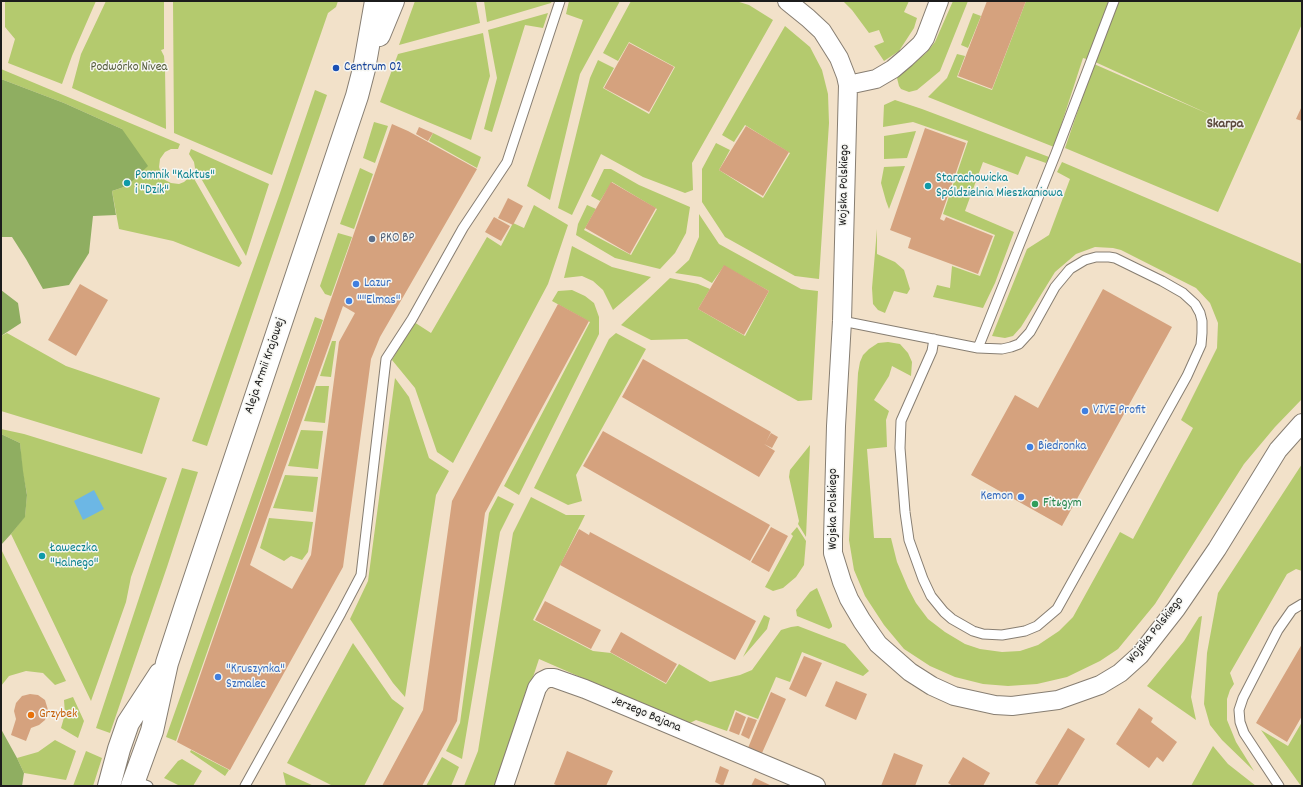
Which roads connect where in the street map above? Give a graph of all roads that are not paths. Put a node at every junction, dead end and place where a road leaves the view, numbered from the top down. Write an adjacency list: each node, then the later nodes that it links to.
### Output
1 (376, 1): 7 (street, Aleja Armii Krajowej)
2 (393, 1): 7 (street, Aleja Armii Krajowej)
3 (560, 1): 17 (lane)
4 (788, 1): 8 (street, Wojska Polskiego)
5 (939, 1): 8 (street)
6 (1114, 1): 11 (lane)
7 (364, 70): 14 (street, Aleja Armii Krajowej)
8 (848, 85): 9 (street, Wojska Polskiego)
9 (842, 321): 10 (lane); 12 (street, Wojska Polskiego)
10 (934, 339): 11 (lane); 11 (lane)
11 (978, 348)
12 (1302, 423)
13 (1302, 604): 20 (lane)
14 (167, 663): 15 (street, Aleja Armii Krajowej); 16 (street, Aleja Armii Krajowej)
15 (138, 784)
16 (109, 786)
17 (245, 786)
18 (504, 786): 19 (street, Jerzego Bajana)
19 (816, 786)
20 (1278, 786)

